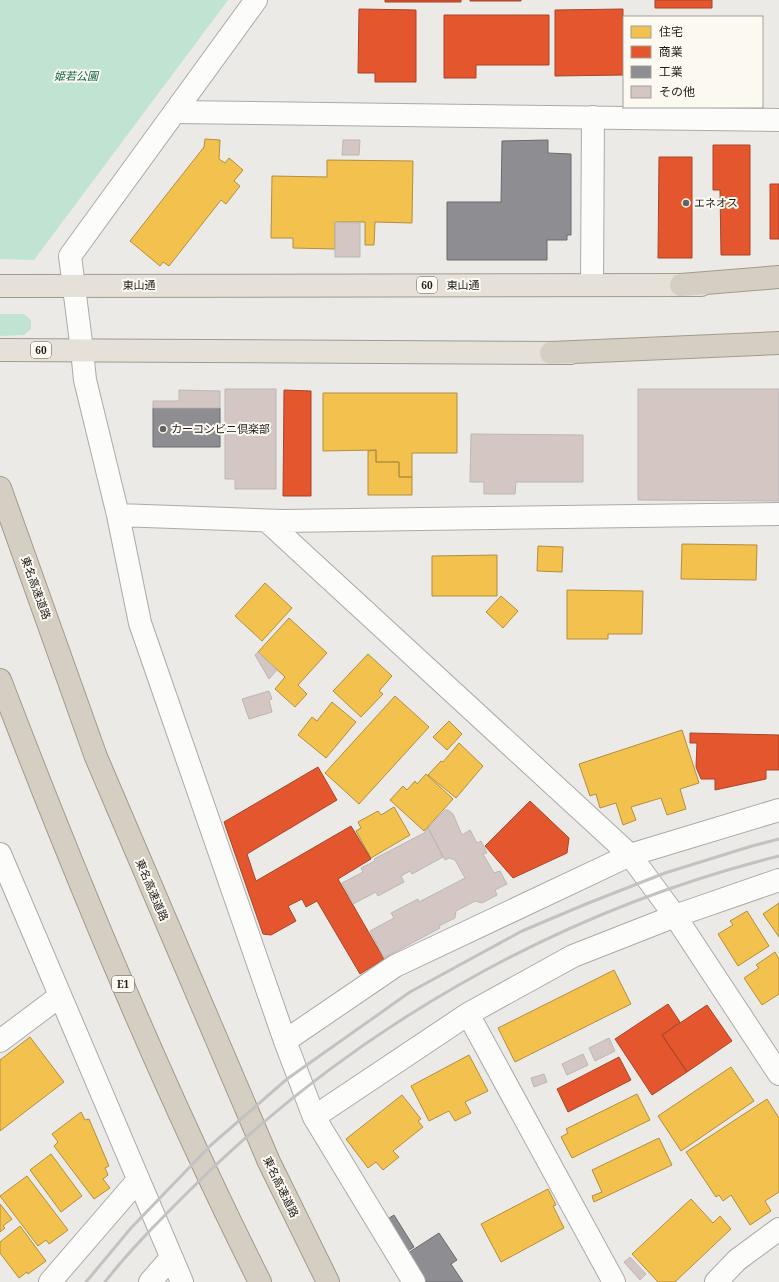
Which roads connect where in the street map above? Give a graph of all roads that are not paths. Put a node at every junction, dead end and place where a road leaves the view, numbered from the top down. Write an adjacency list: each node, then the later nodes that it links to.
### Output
1 (256, 0): 2 (street)
2 (175, 112): 3 (street); 9 (street)
3 (593, 116): 4 (street); 6 (street)
4 (779, 120)
5 (779, 277): 7 (highway)
6 (592, 284): 7 (main road, 東山通 / 60); 9 (main road, 東山通 / 60)
7 (681, 285): 10 (main road, 東山通 / 60)
8 (0, 286): 9 (main road, 60)
9 (74, 286): 13 (street)
10 (779, 286)
11 (779, 343): 14 (highway)
12 (0, 350): 13 (main road, 60)
13 (82, 350): 14 (main road, 60); 18 (street)
14 (552, 353): 15 (main road, 60)
15 (779, 353)
16 (0, 488): 39 (highway, 東名高速道路)
17 (779, 514): 19 (street)
18 (118, 515): 19 (street); 29 (street)
19 (267, 521): 23 (street)
20 (0, 680): 38 (highway, E1)
21 (779, 810): 23 (street)
22 (0, 854): 26 (street)
23 (630, 854): 25 (street); 29 (street)
24 (779, 880): 25 (street)
25 (676, 916): 27 (street); 30 (street)
26 (60, 996): 28 (street); 32 (street)
27 (468, 1014): 31 (street); 41 (street)
28 (0, 1041)
29 (285, 1041): 31 (street)
30 (779, 1074)
31 (314, 1117): 40 (street)
32 (138, 1180): 34 (street); 35 (street)
33 (779, 1229): 42 (street)
34 (171, 1258): 36 (street); 37 (street)
35 (50, 1282)
36 (150, 1282)
37 (182, 1282)
38 (260, 1282)
39 (328, 1282)
40 (414, 1282)
41 (614, 1282)
42 (716, 1282)

